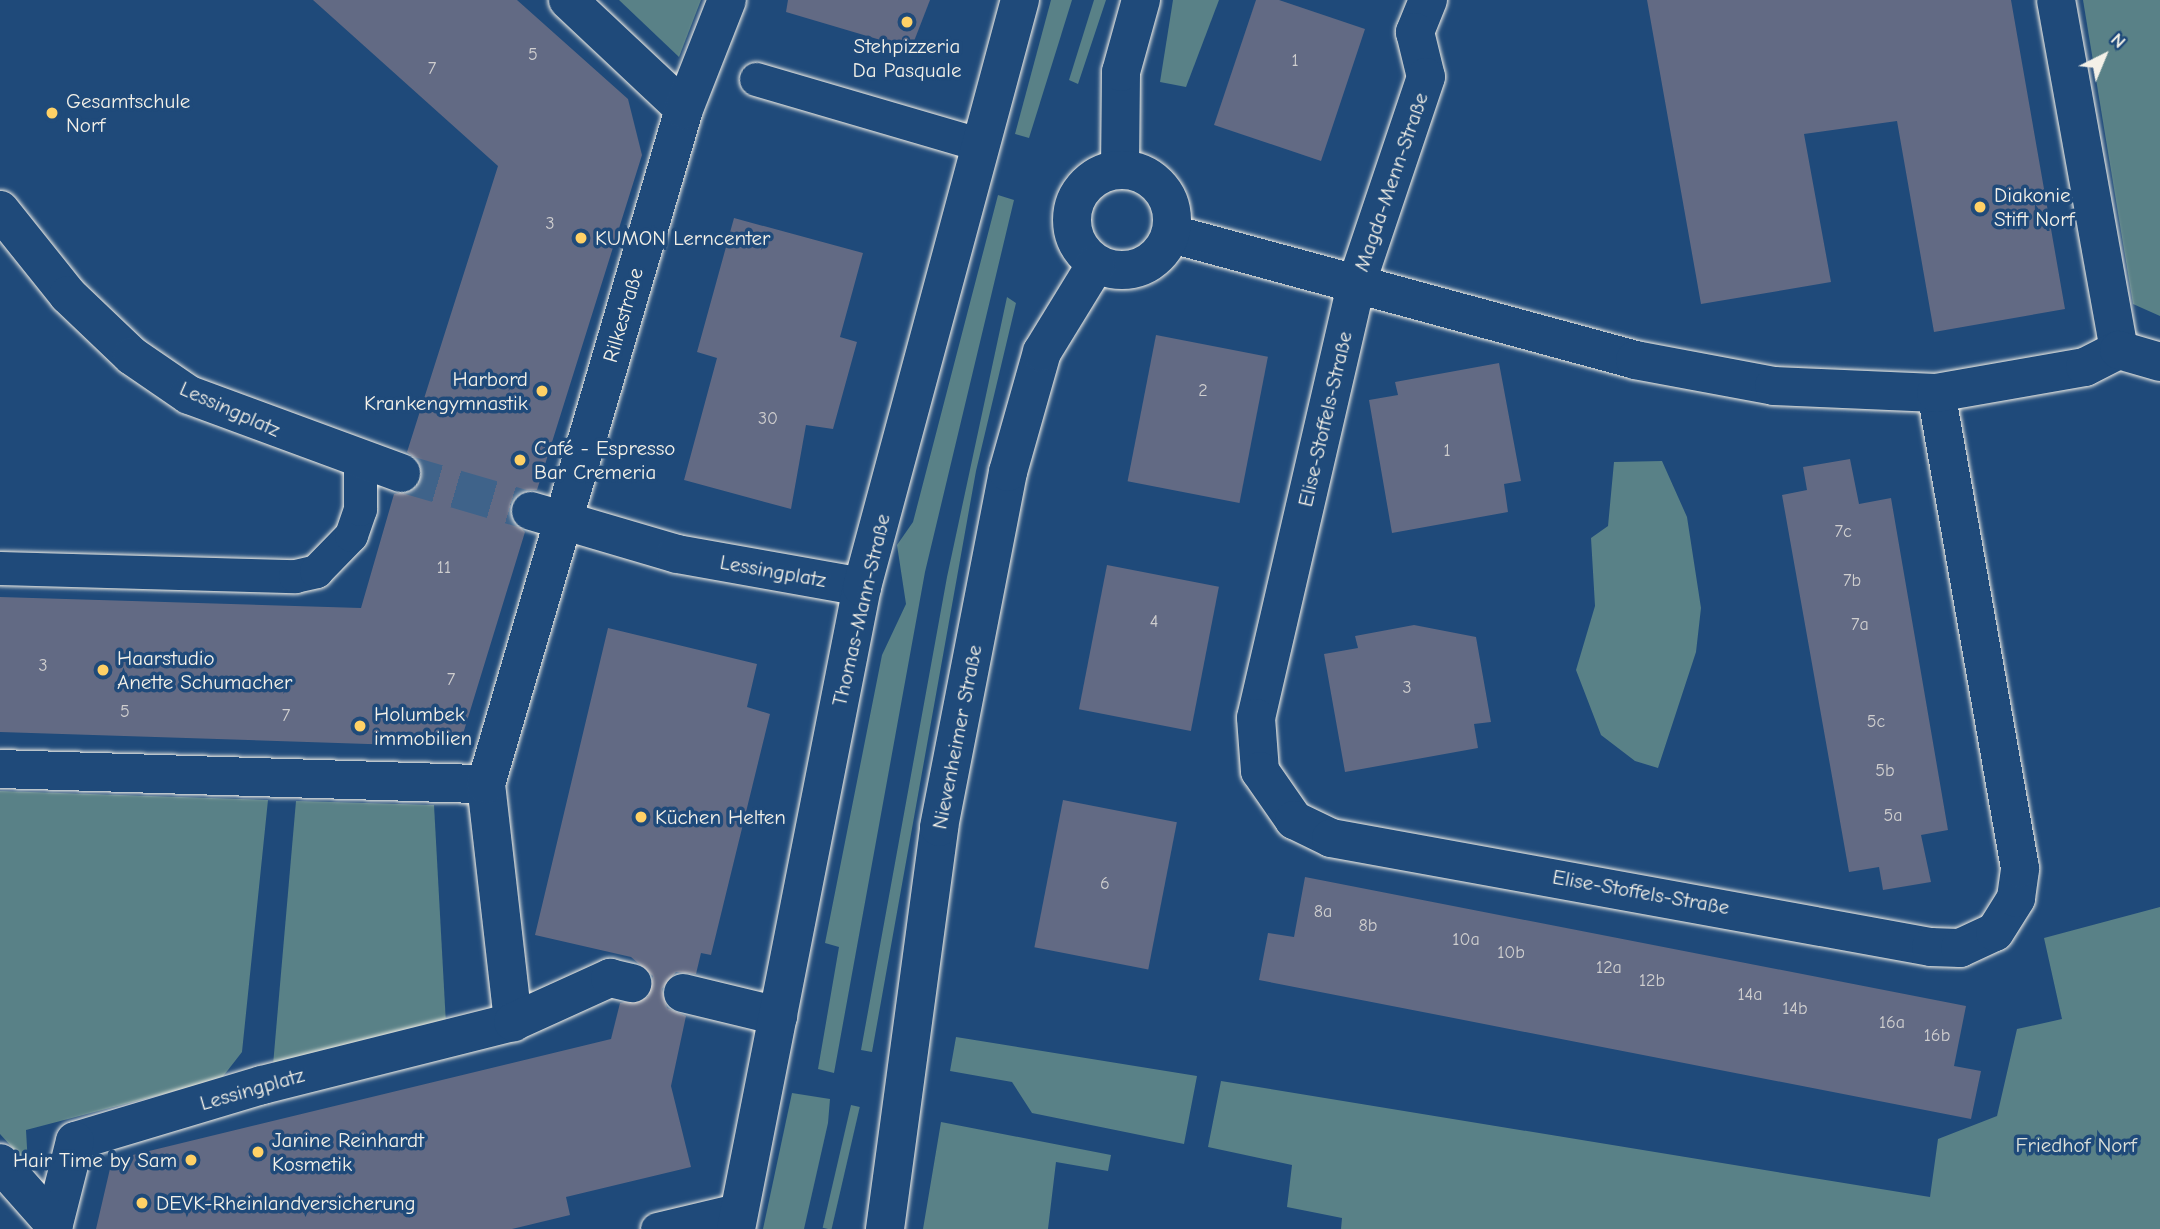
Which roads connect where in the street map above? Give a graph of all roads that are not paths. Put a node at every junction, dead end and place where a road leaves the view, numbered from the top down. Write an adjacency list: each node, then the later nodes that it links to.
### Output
1 (568, 0): 8 (street)
2 (727, 0): 8 (street, Rilkestraße)
3 (1020, 0): 9 (street, Thomas-Mann-Straße)
4 (1141, 0): 10 (street)
5 (1428, 0): 14 (street, Magda-Menn-Straße)
6 (2056, 0): 15 (street)
7 (756, 79): 9 (lane)
8 (684, 109): 20 (street, Rilkestraße)
9 (981, 145): 22 (street, Thomas-Mann-Straße)
10 (1120, 169): 12 (street); 13 (street)
11 (0, 210): 18 (street, Lessingplatz)
12 (1172, 234): 13 (street); 14 (street)
13 (1096, 264): 33 (street, Nievenheimer Straße)
14 (1356, 285): 17 (street); 17 (street, Elise-Stoffels-Straße)
15 (2119, 350): 16 (street); 17 (street)
16 (2160, 362)
17 (1936, 393)
18 (360, 460): 19 (street, Lessingplatz); 21 (lane)
19 (401, 472)
20 (547, 516): 22 (street, Lessingplatz); 24 (street)
21 (0, 568)
22 (862, 587): 27 (street, Thomas-Mann-Straße)
23 (0, 769): 24 (street)
24 (486, 784): 28 (street)
25 (632, 983): 28 (street, Lessingplatz)
26 (683, 993): 27 (street)
27 (778, 1016): 30 (street, Thomas-Mann-Straße)
28 (513, 1022): 31 (street, Lessingplatz)
29 (0, 1163): 31 (street, Lessingplatz)
30 (739, 1219): 32 (lane)
31 (54, 1226)
32 (657, 1229)
33 (885, 1229)

